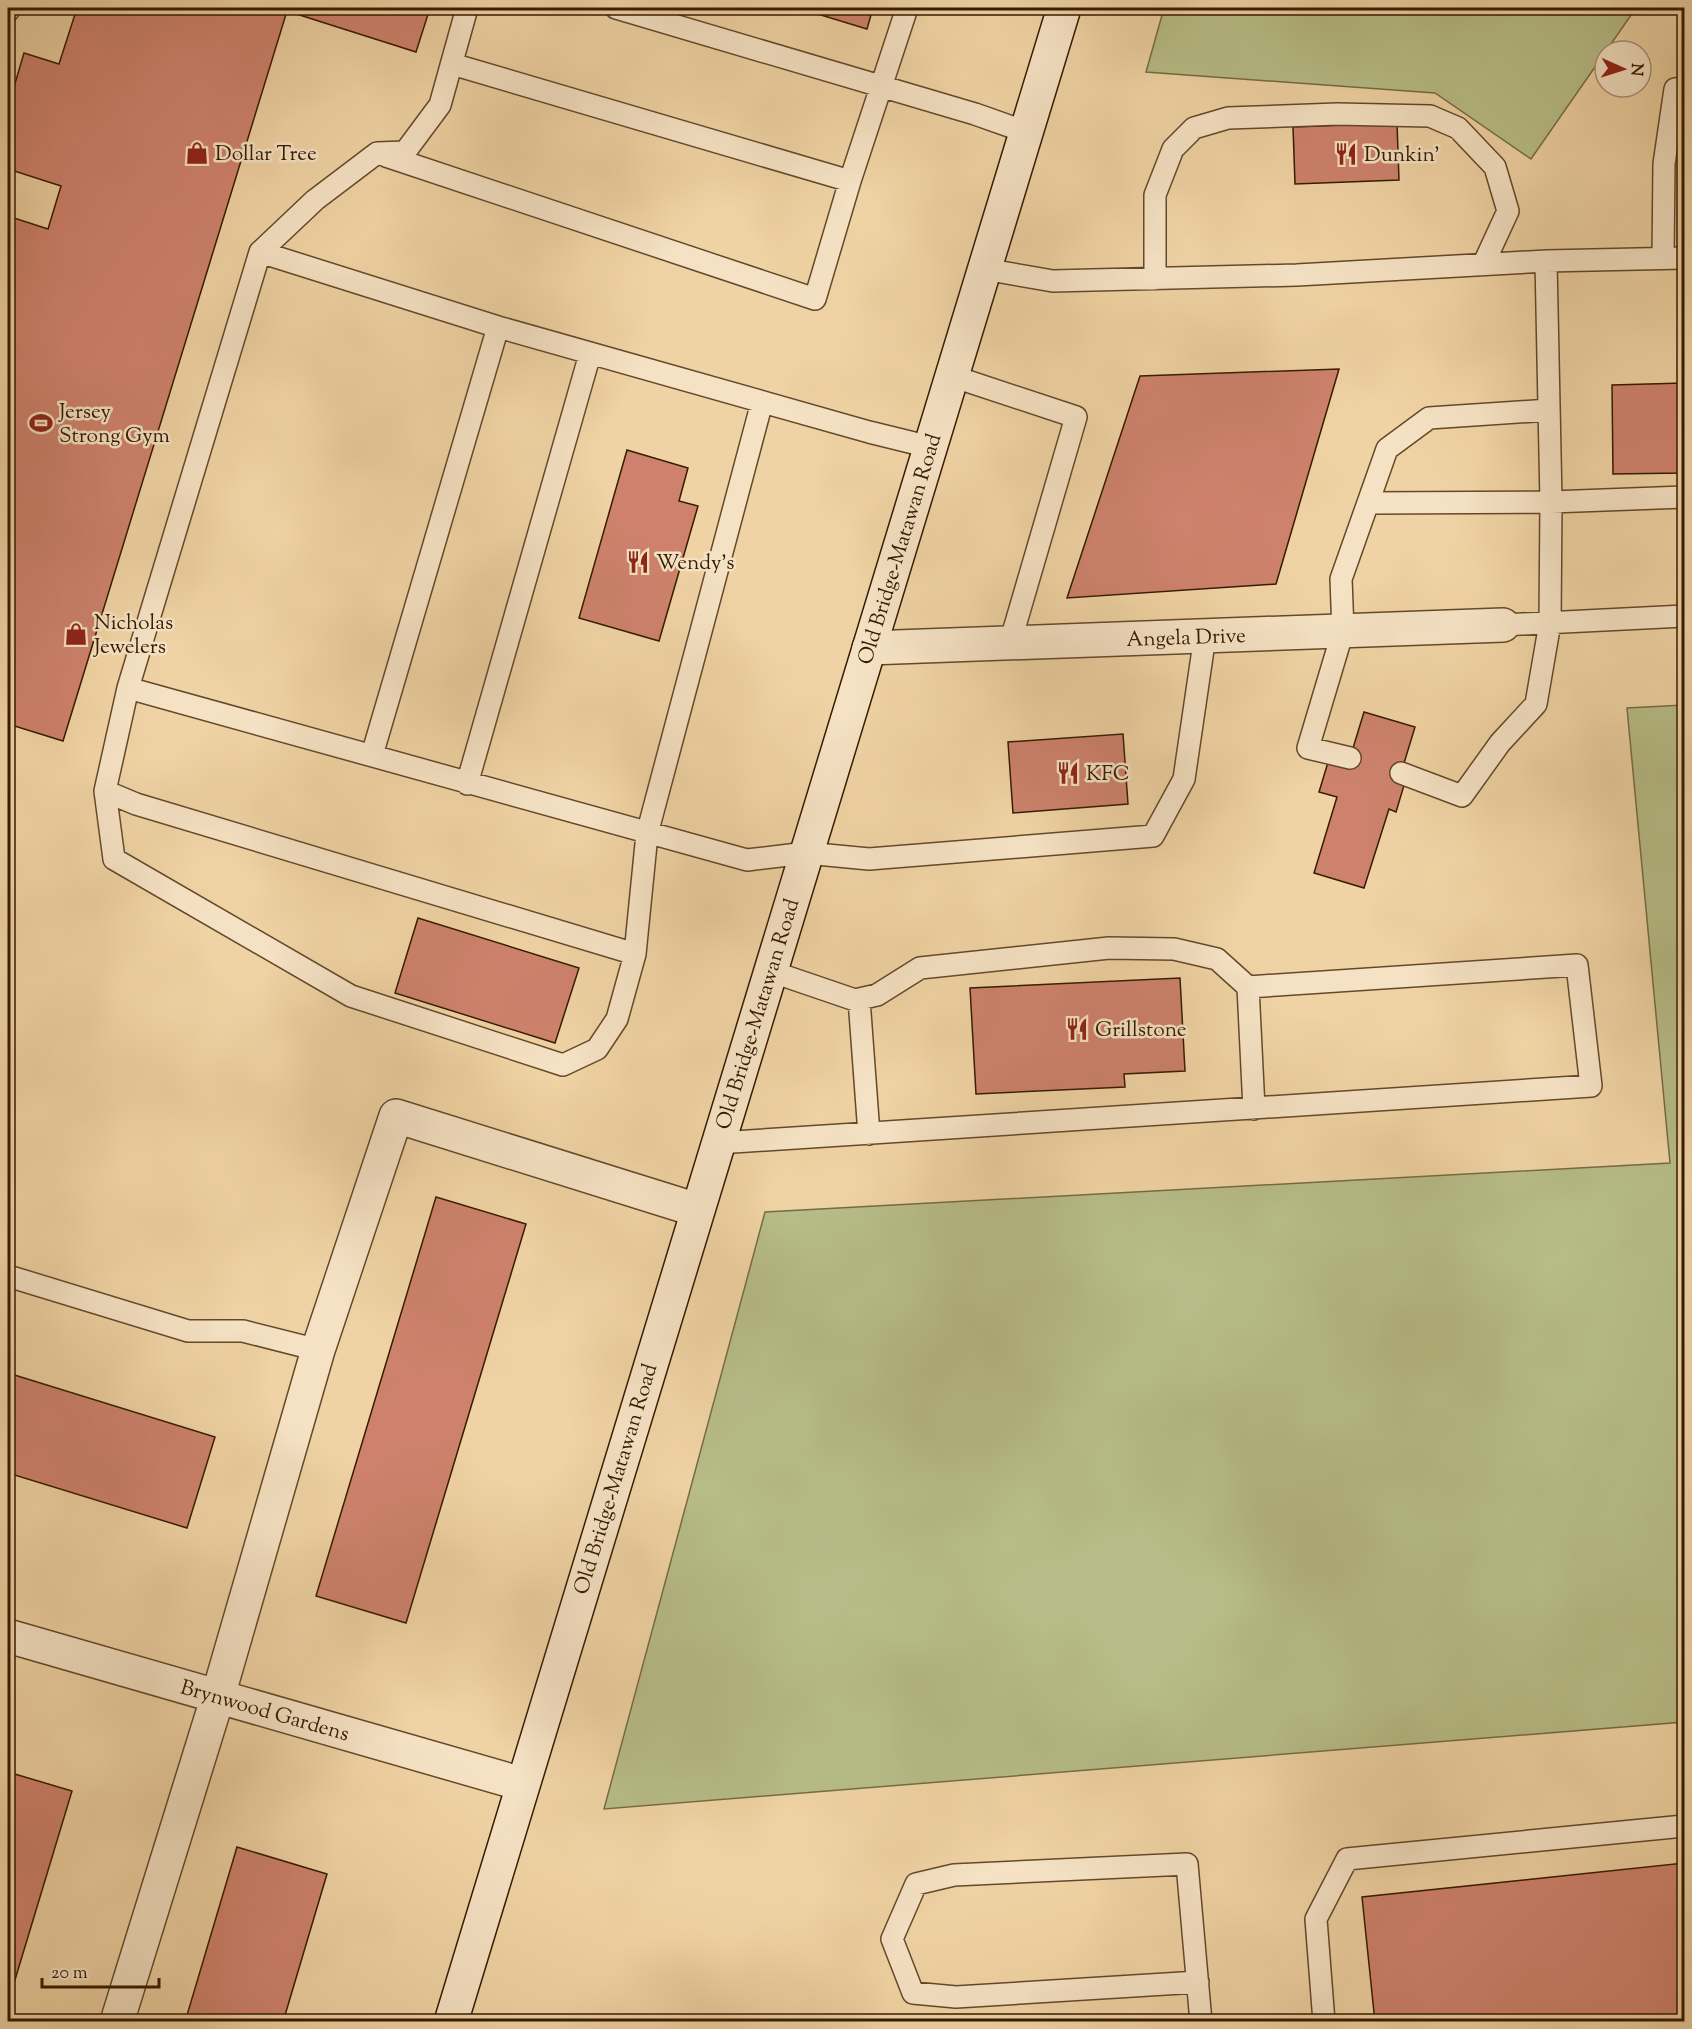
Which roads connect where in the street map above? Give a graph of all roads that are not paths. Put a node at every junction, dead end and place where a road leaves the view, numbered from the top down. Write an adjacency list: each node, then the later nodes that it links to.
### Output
1 (467, 8): 6 (lane)
2 (616, 8): 5 (lane)
3 (907, 8): 7 (lane)
4 (1064, 8): 9 (street, Old Bridge-Matawan Road)
5 (650, 12): 7 (lane)
6 (452, 64): 10 (lane); 11 (lane)
7 (881, 86): 9 (lane); 11 (lane)
8 (1684, 88): 13 (lane)
9 (1026, 132): 17 (street, Old Bridge-Matawan Road)
10 (377, 153): 11 (lane); 12 (lane)
11 (850, 181)
12 (260, 252): 19 (lane); 35 (lane)
13 (1663, 258): 14 (lane); 15 (lane)
14 (1684, 258)
15 (1546, 261): 16 (lane); 23 (lane)
16 (1484, 263): 18 (lane); 18 (lane)
17 (984, 269): 18 (lane); 21 (street, Old Bridge-Matawan Road)
18 (1155, 279)
19 (498, 327): 20 (lane); 36 (lane)
20 (590, 354): 22 (lane); 39 (lane)
21 (952, 376): 24 (street, Old Bridge-Matawan Road); 33 (lane)
22 (762, 402): 24 (lane); 41 (lane)
23 (1549, 410): 26 (lane); 27 (lane)
24 (930, 447): 34 (street, Old Bridge-Matawan Road)
25 (1684, 497): 26 (lane)
26 (1551, 502): 27 (lane); 29 (lane)
27 (1368, 503): 31 (lane)
28 (1684, 616): 29 (lane)
29 (1550, 622): 30 (lane); 38 (lane)
30 (1503, 625): 31 (street, Angela Drive)
31 (1343, 631): 32 (street, Angela Drive); 37 (lane)
32 (1205, 636): 33 (street, Angela Drive); 42 (lane)
33 (1010, 643): 34 (street, Angela Drive)
34 (869, 648): 42 (street, Old Bridge-Matawan Road)
35 (128, 688): 36 (lane); 40 (lane)
36 (372, 755): 39 (lane)
37 (1350, 758)
38 (1401, 773)
39 (467, 783): 41 (lane)
40 (105, 791): 43 (lane); 43 (lane)
41 (647, 834): 42 (lane); 43 (lane)
42 (806, 853): 44 (street, Old Bridge-Matawan Road)
43 (635, 954)
44 (770, 971): 46 (lane); 49 (street, Old Bridge-Matawan Road)
45 (1248, 987): 46 (lane); 47 (lane); 47 (lane)
46 (859, 999): 48 (lane)
47 (1254, 1109): 48 (lane)
48 (869, 1134): 49 (lane)
49 (718, 1143): 50 (street, Old Bridge-Matawan Road)
50 (697, 1210): 52 (street); 55 (street, Old Bridge-Matawan Road)
51 (8, 1276): 52 (lane)
52 (318, 1350): 54 (street)
53 (8, 1636): 54 (street, Brynwood Gardens)
54 (218, 1695): 55 (street, Brynwood Gardens); 58 (street)
55 (522, 1784): 59 (street, Old Bridge-Matawan Road)
56 (1684, 1826): 61 (lane)
57 (1197, 1983): 57 (lane); 60 (lane)
58 (117, 2022)
59 (451, 2022)
60 (1201, 2022)
61 (1324, 2022)

